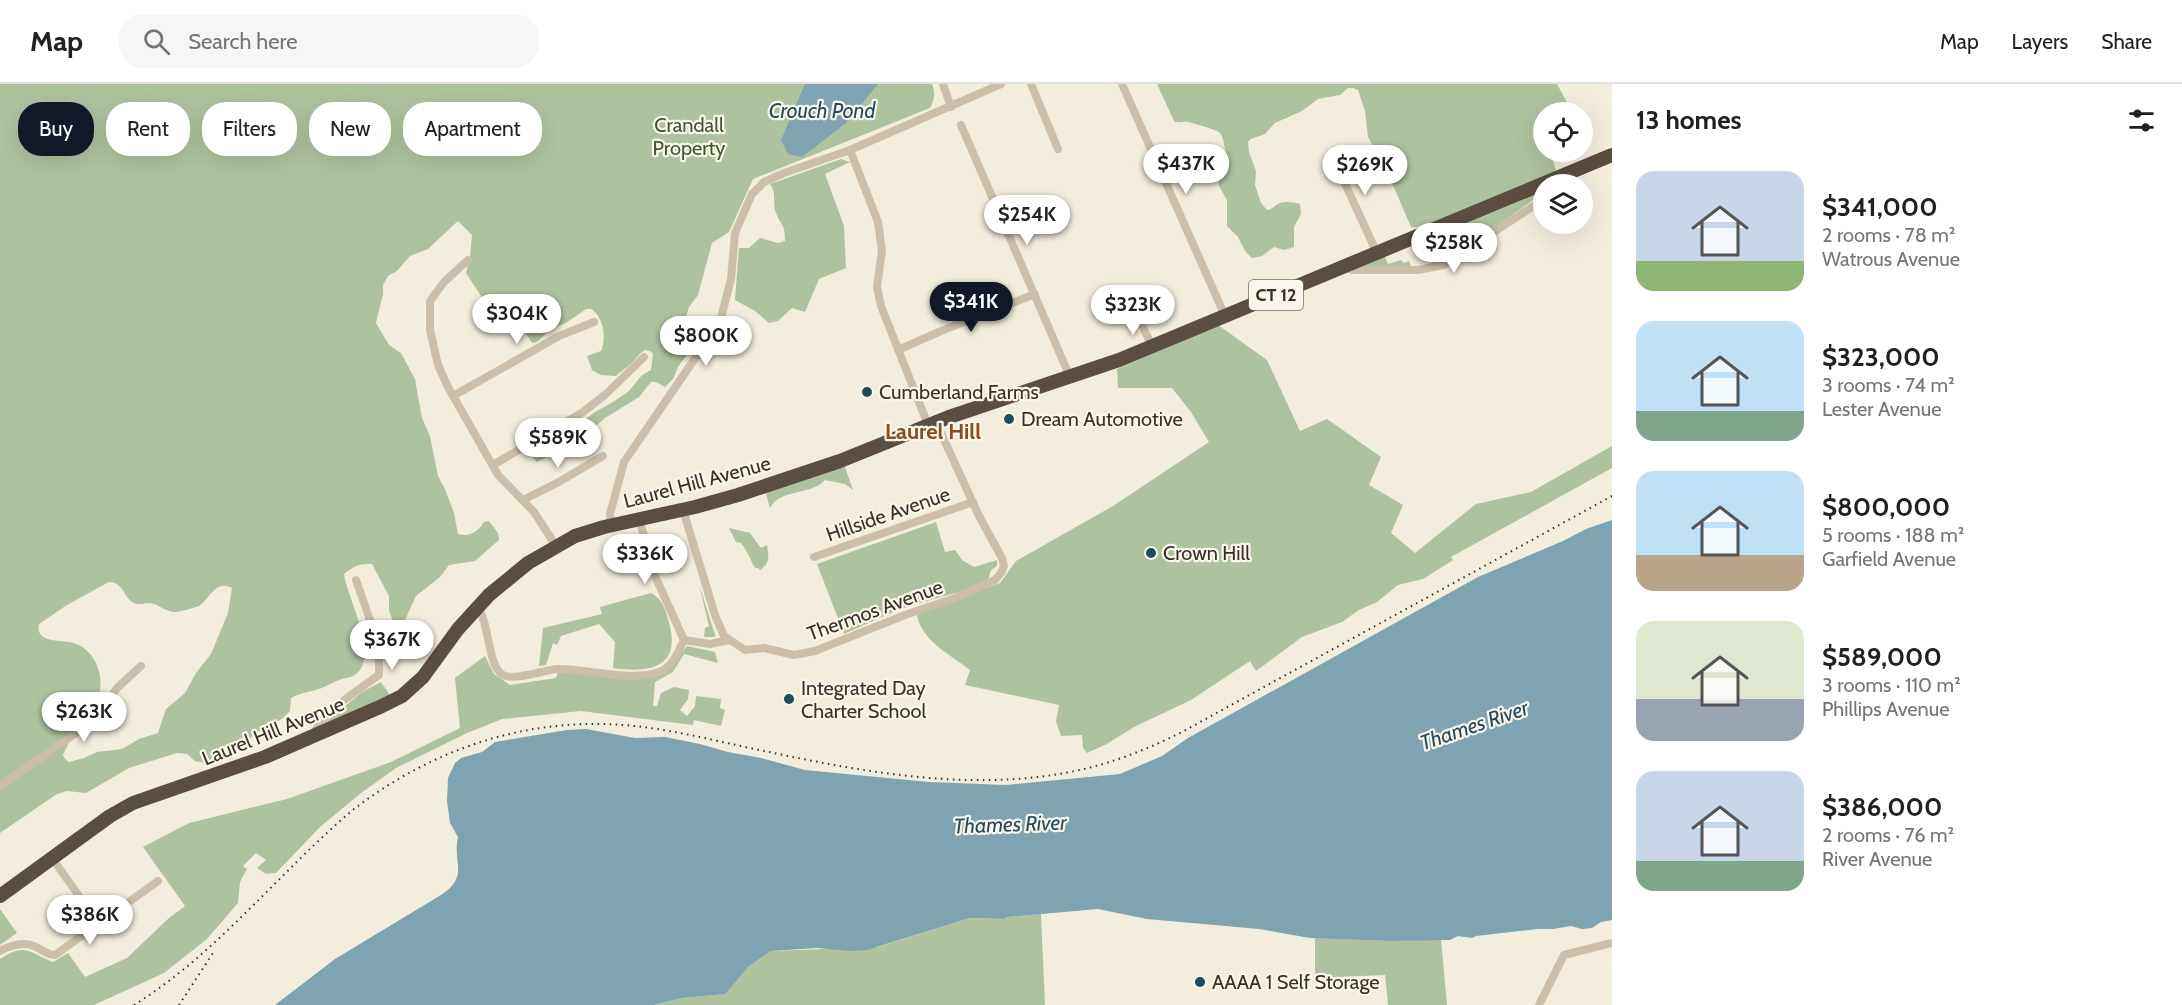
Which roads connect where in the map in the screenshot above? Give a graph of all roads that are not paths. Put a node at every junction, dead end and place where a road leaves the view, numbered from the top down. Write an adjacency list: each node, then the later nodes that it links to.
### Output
1 (943, 84): 5 (street)
2 (1001, 84): 5 (street)
3 (1031, 84): 7 (street)
4 (1122, 84): 19 (street)
5 (951, 107): 8 (street)
6 (961, 125): 17 (street)
7 (1058, 149)
8 (850, 150): 22 (street, Thermos Avenue); 33 (street)
9 (1612, 155): 11 (highway, CT 12)
10 (1327, 159): 14 (street)
11 (1578, 174)
12 (1533, 193): 14 (highway, CT 12)
13 (1533, 206): 16 (street)
14 (1377, 253): 16 (highway, CT 12)
15 (468, 260): 25 (street)
16 (1342, 268): 19 (highway, CT 12)
17 (1035, 294): 22 (street); 24 (street)
18 (1137, 315): 21 (street)
19 (1225, 316): 21 (highway, CT 12)
20 (594, 322): 25 (street)
21 (1152, 346): 24 (highway, CT 12)
22 (898, 350): 26 (street, Thermos Avenue)
23 (644, 357): 28 (street)
24 (1070, 377): 26 (highway, CT 12)
25 (453, 396): 28 (street)
26 (932, 424): 30 (street, Thermos Avenue); 31 (highway, Laurel Hill Avenue / CT 12)
27 (603, 456): 29 (street)
28 (493, 465): 29 (street)
29 (523, 500): 34 (street)
30 (973, 502): 35 (street, Hillside Avenue); 39 (street, Thermos Avenue)
31 (683, 510): 32 (highway, Laurel Hill Avenue / CT 12); 39 (street)
32 (639, 519): 33 (highway, Laurel Hill Avenue / CT 12); 38 (street)
33 (611, 525): 34 (highway, Laurel Hill Avenue / CT 12)
34 (556, 546): 37 (highway, Laurel Hill Avenue / CT 12)
35 (814, 557)
36 (356, 580): 41 (street)
37 (477, 606): 38 (street); 41 (highway, Laurel Hill Avenue / CT 12)
38 (684, 640): 39 (street)
39 (729, 640)
40 (141, 666): 42 (street)
41 (314, 736): 43 (highway, Laurel Hill Avenue / CT 12)
42 (0, 786)
43 (52, 858): 45 (highway, Laurel Hill Avenue / CT 12); 46 (street)
44 (158, 880): 46 (street)
45 (0, 896)
46 (99, 924): 48 (street)
47 (1612, 943): 49 (street)
48 (0, 951)
49 (1539, 1005)

